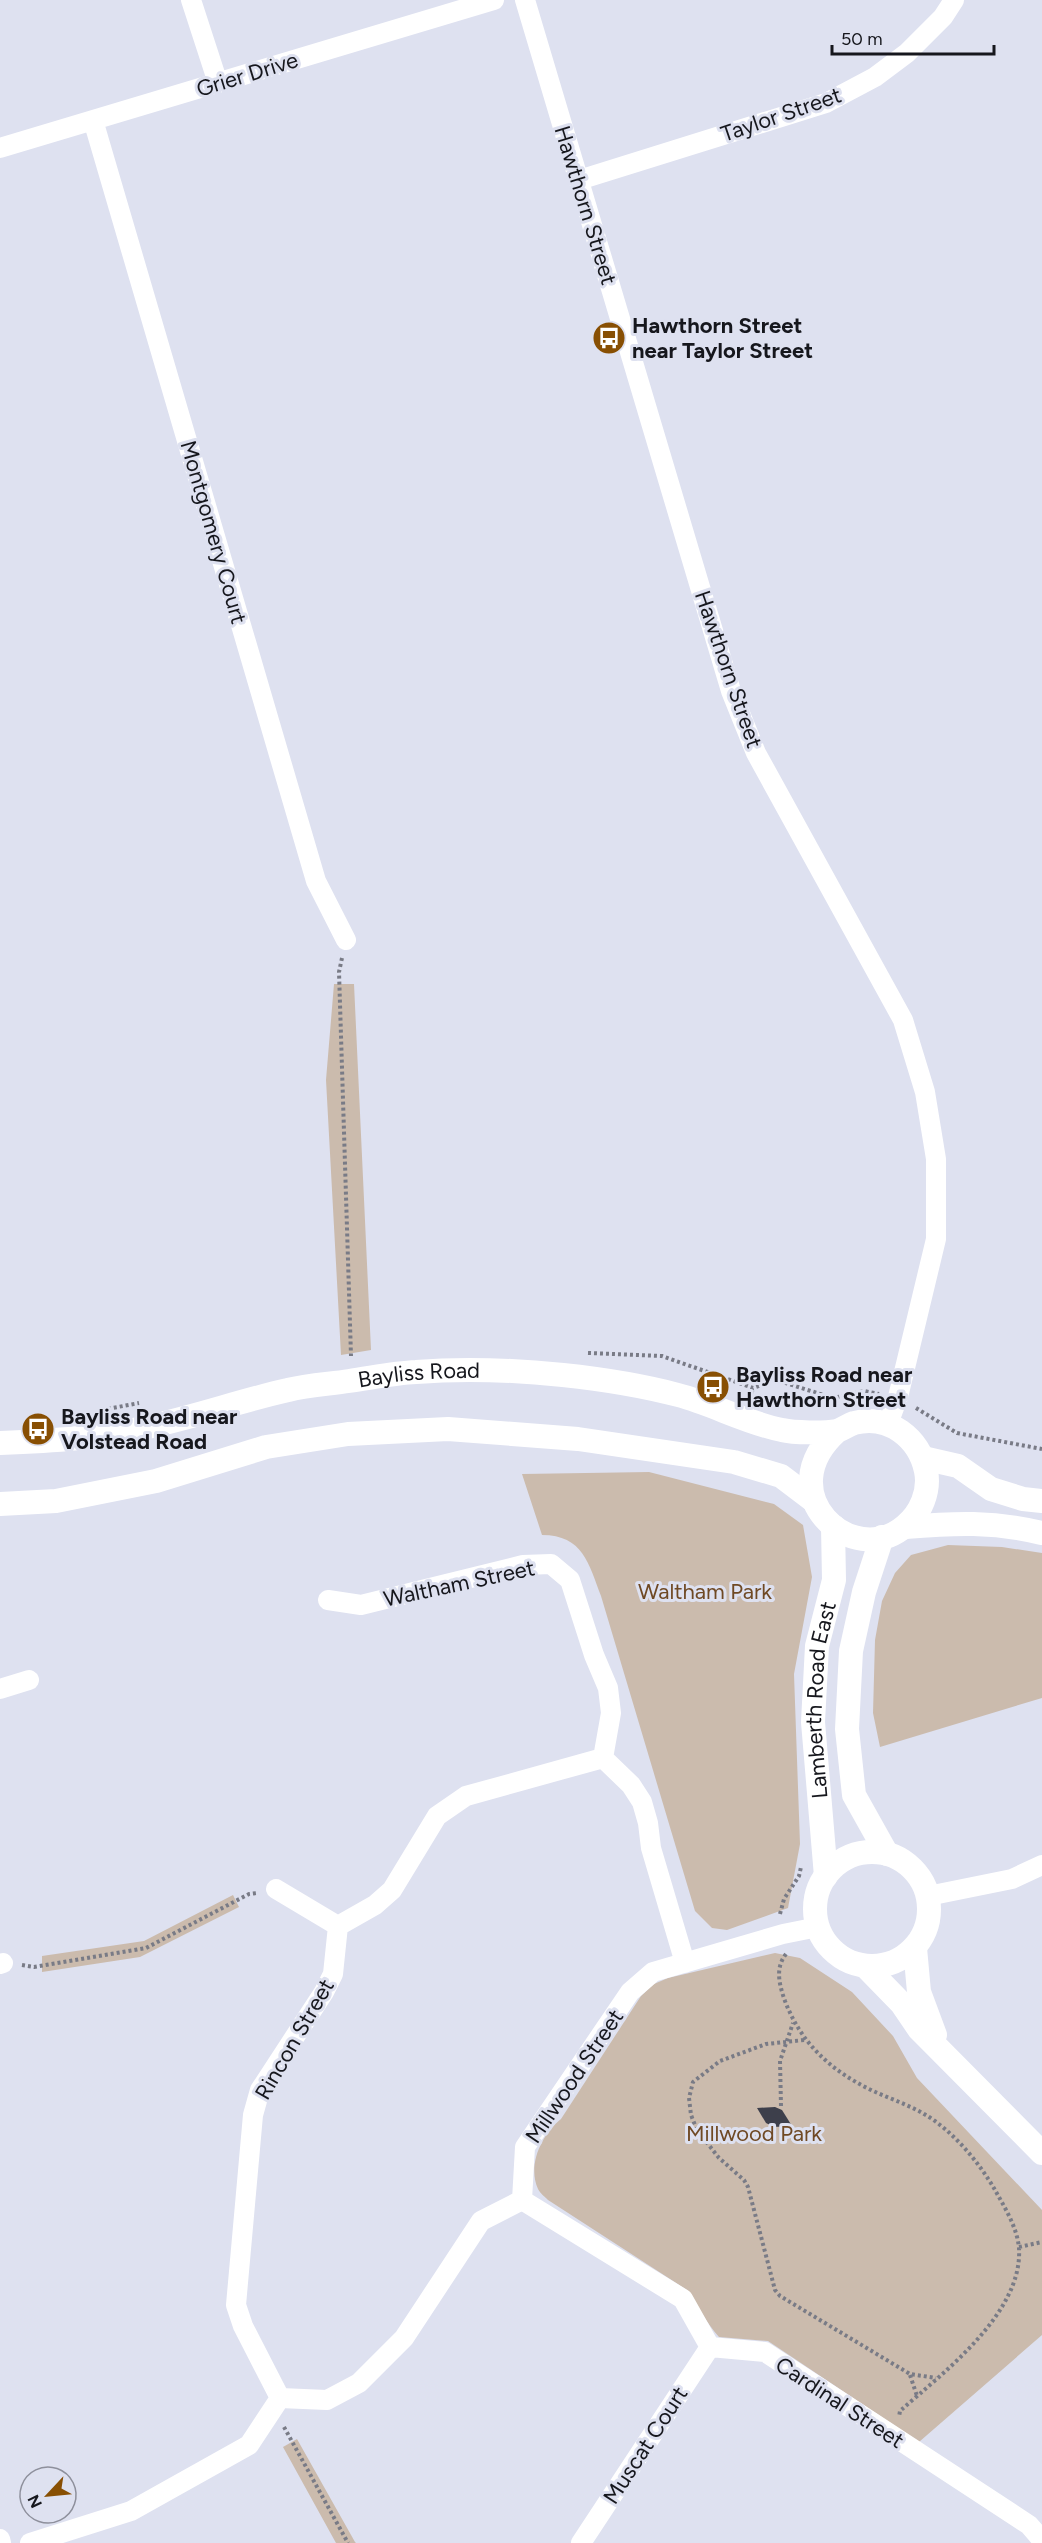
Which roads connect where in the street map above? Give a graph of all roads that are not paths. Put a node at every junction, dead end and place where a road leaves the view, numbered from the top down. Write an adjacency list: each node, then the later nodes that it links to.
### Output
1 (191, 0): 5 (street)
2 (494, 0): 5 (street, Grier Drive)
3 (525, 0): 8 (street, Hawthorn Street)
4 (954, 0): 8 (street, Taylor Street)
5 (218, 82): 6 (street, Grier Drive)
6 (93, 120): 7 (street, Grier Drive); 9 (street, Montgomery Court)
7 (0, 148)
8 (579, 180): 10 (street, Hawthorn Street)
9 (346, 940)
10 (888, 1424): 11 (street, Bayliss Road); 13 (street)
11 (837, 1431): 12 (street, Bayliss Road); 14 (street)
12 (0, 1443)
13 (923, 1458): 15 (street); 18 (street)
14 (814, 1501): 16 (street); 17 (street)
15 (1042, 1502)
16 (0, 1504)
17 (833, 1526): 20 (street); 27 (street, Lamberth Road East)
18 (905, 1527): 19 (street); 20 (street)
19 (1042, 1533)
20 (882, 1538): 25 (street, Lamberth Road East)
21 (328, 1600): 24 (street, Waltham Street)
22 (29, 1680): 23 (street)
23 (0, 1689)
24 (603, 1758): 30 (street); 33 (street)
25 (887, 1854): 27 (street); 29 (street, Lamberth Road East)
26 (1042, 1865): 29 (street)
27 (826, 1876): 31 (street, Lamberth Road East)
28 (276, 1889): 30 (street)
29 (928, 1896): 32 (street)
30 (338, 1926): 39 (street, Rincon Street)
31 (818, 1927): 33 (street, Millwood Street); 34 (street)
32 (915, 1948): 34 (street); 35 (street)
33 (685, 1962): 37 (street, Millwood Street)
34 (865, 1966): 35 (street)
35 (942, 2052): 36 (street)
36 (1042, 2153)
37 (522, 2200): 38 (street); 39 (street)
38 (710, 2347): 40 (street, Cardinal Street); 42 (street, Muscat Court)
39 (276, 2403): 41 (street)
40 (1042, 2540)
41 (30, 2543)
42 (581, 2543)

